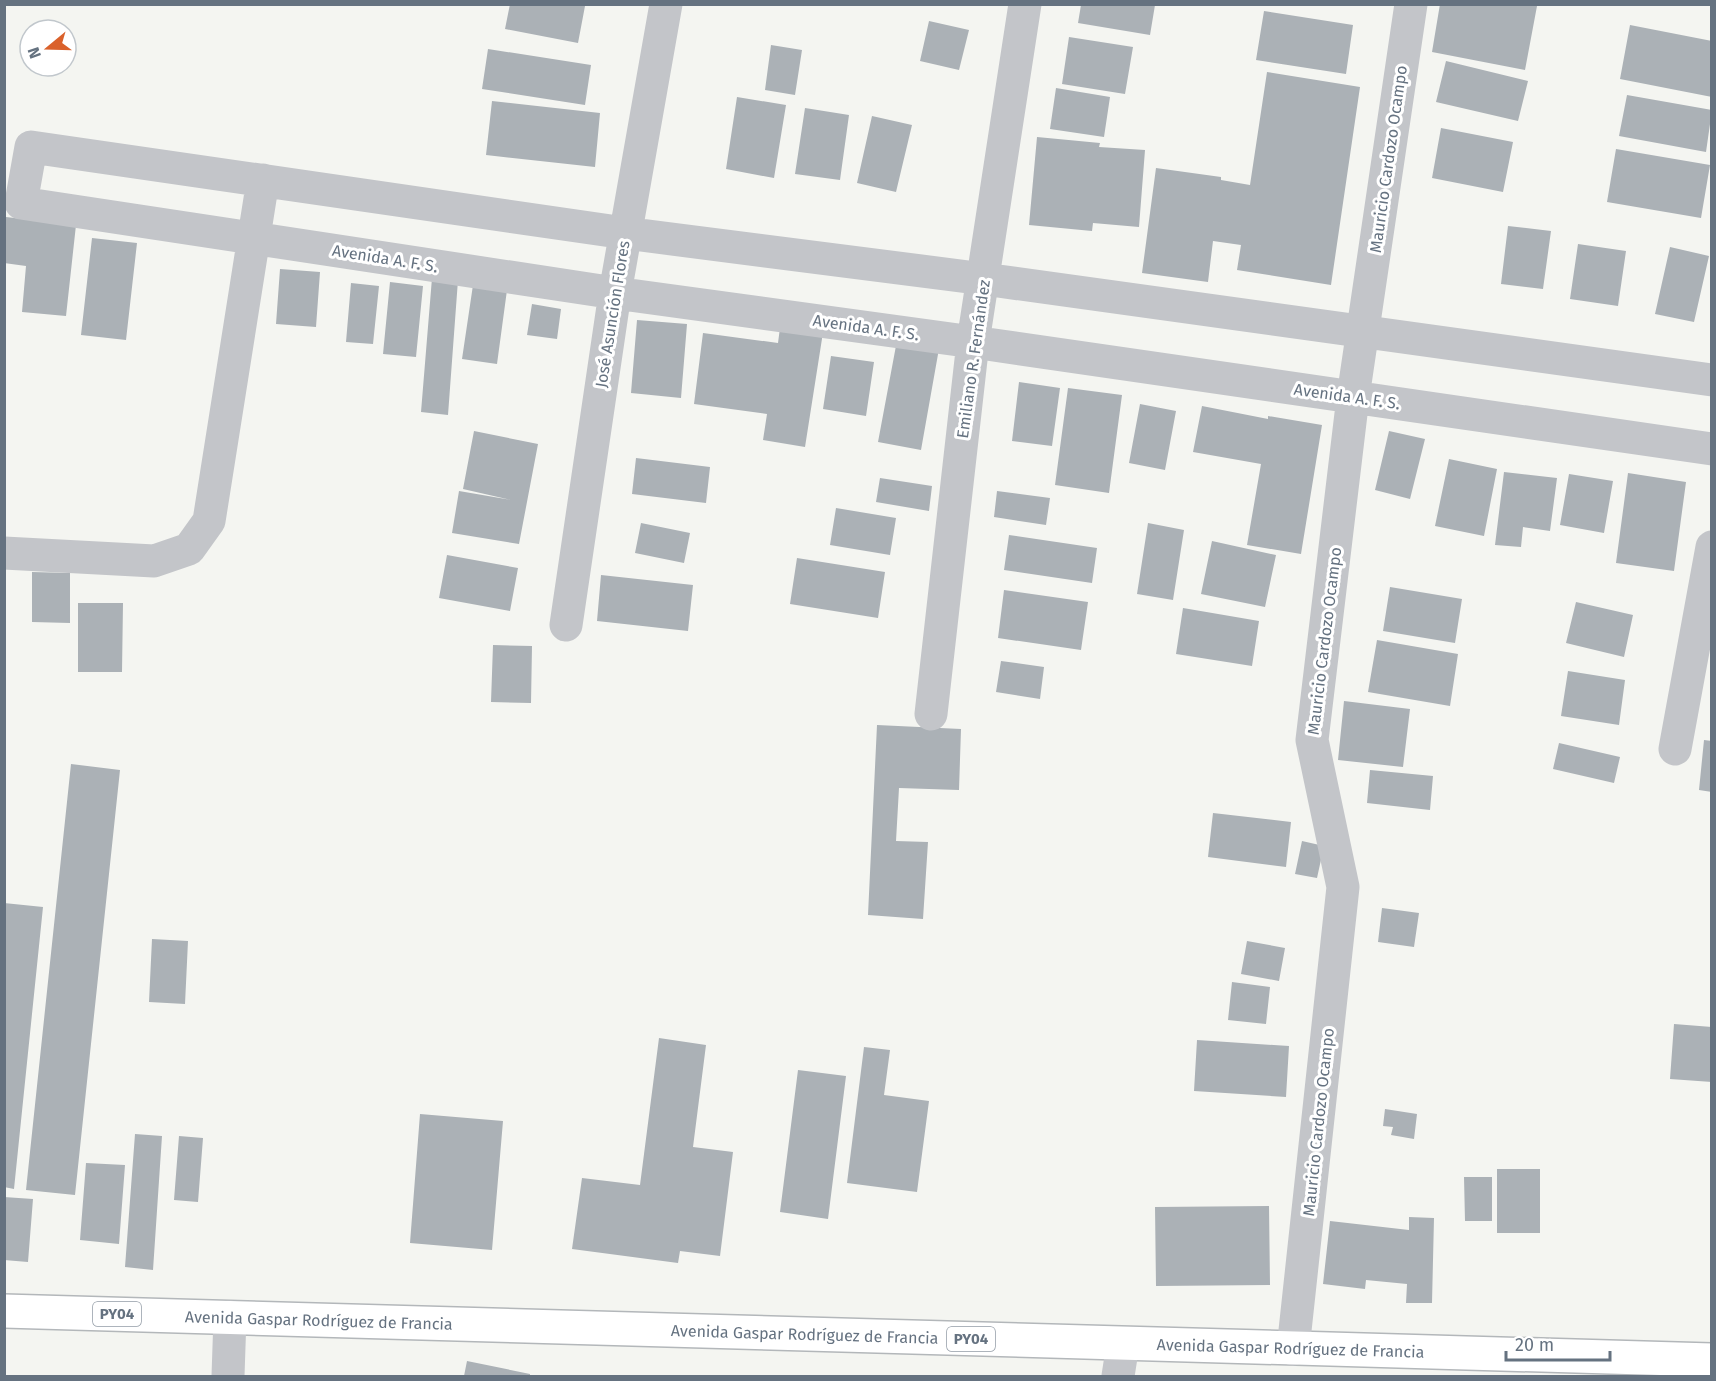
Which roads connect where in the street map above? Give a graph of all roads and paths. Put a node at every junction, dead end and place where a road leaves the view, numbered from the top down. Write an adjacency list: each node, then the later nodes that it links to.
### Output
1 (666, 4): 5 (street, José Asunción Flores)
2 (1024, 4): 7 (street, Emiliano R. Fernández)
3 (1411, 4): 9 (street, Mauricio Cardozo Ocampo)
4 (263, 180): 5 (street); 6 (street); 6 (street, Avenida A. F. S.)
5 (625, 232): 7 (street); 8 (street, José Asunción Flores)
6 (254, 238): 8 (street, Avenida A. F. S.); 15 (street)
7 (984, 279): 9 (street); 10 (street, Emiliano R. Fernández)
8 (615, 293): 10 (street, Avenida A. F. S.); 16 (street, José Asunción Flores)
9 (1362, 332): 11 (street); 12 (street, Mauricio Cardozo Ocampo)
10 (973, 342): 12 (street, Avenida A. F. S.); 17 (street, Emiliano R. Fernández)
11 (1712, 380)
12 (1353, 397): 13 (street, Avenida A. F. S.); 22 (street, Mauricio Cardozo Ocampo)
13 (1712, 449)
14 (1712, 547): 18 (street)
15 (4, 553)
16 (566, 625)
17 (931, 714)
18 (1675, 749)
19 (4, 1311): 20 (main road, Avenida Gaspar Rodríguez de Francia / PY04)
20 (230, 1317): 21 (main road, Avenida Gaspar Rodríguez de Francia / PY04); 25 (street)
21 (1123, 1344): 22 (main road, Avenida Gaspar Rodríguez de Francia / PY04); 26 (street)
22 (1293, 1349): 24 (main road, Avenida Gaspar Rodríguez de Francia / PY04)
23 (1712, 1360): 24 (main road, Avenida Gaspar Rodríguez de Francia / PY04)
24 (1612, 1367)
25 (228, 1377)
26 (1118, 1377)

